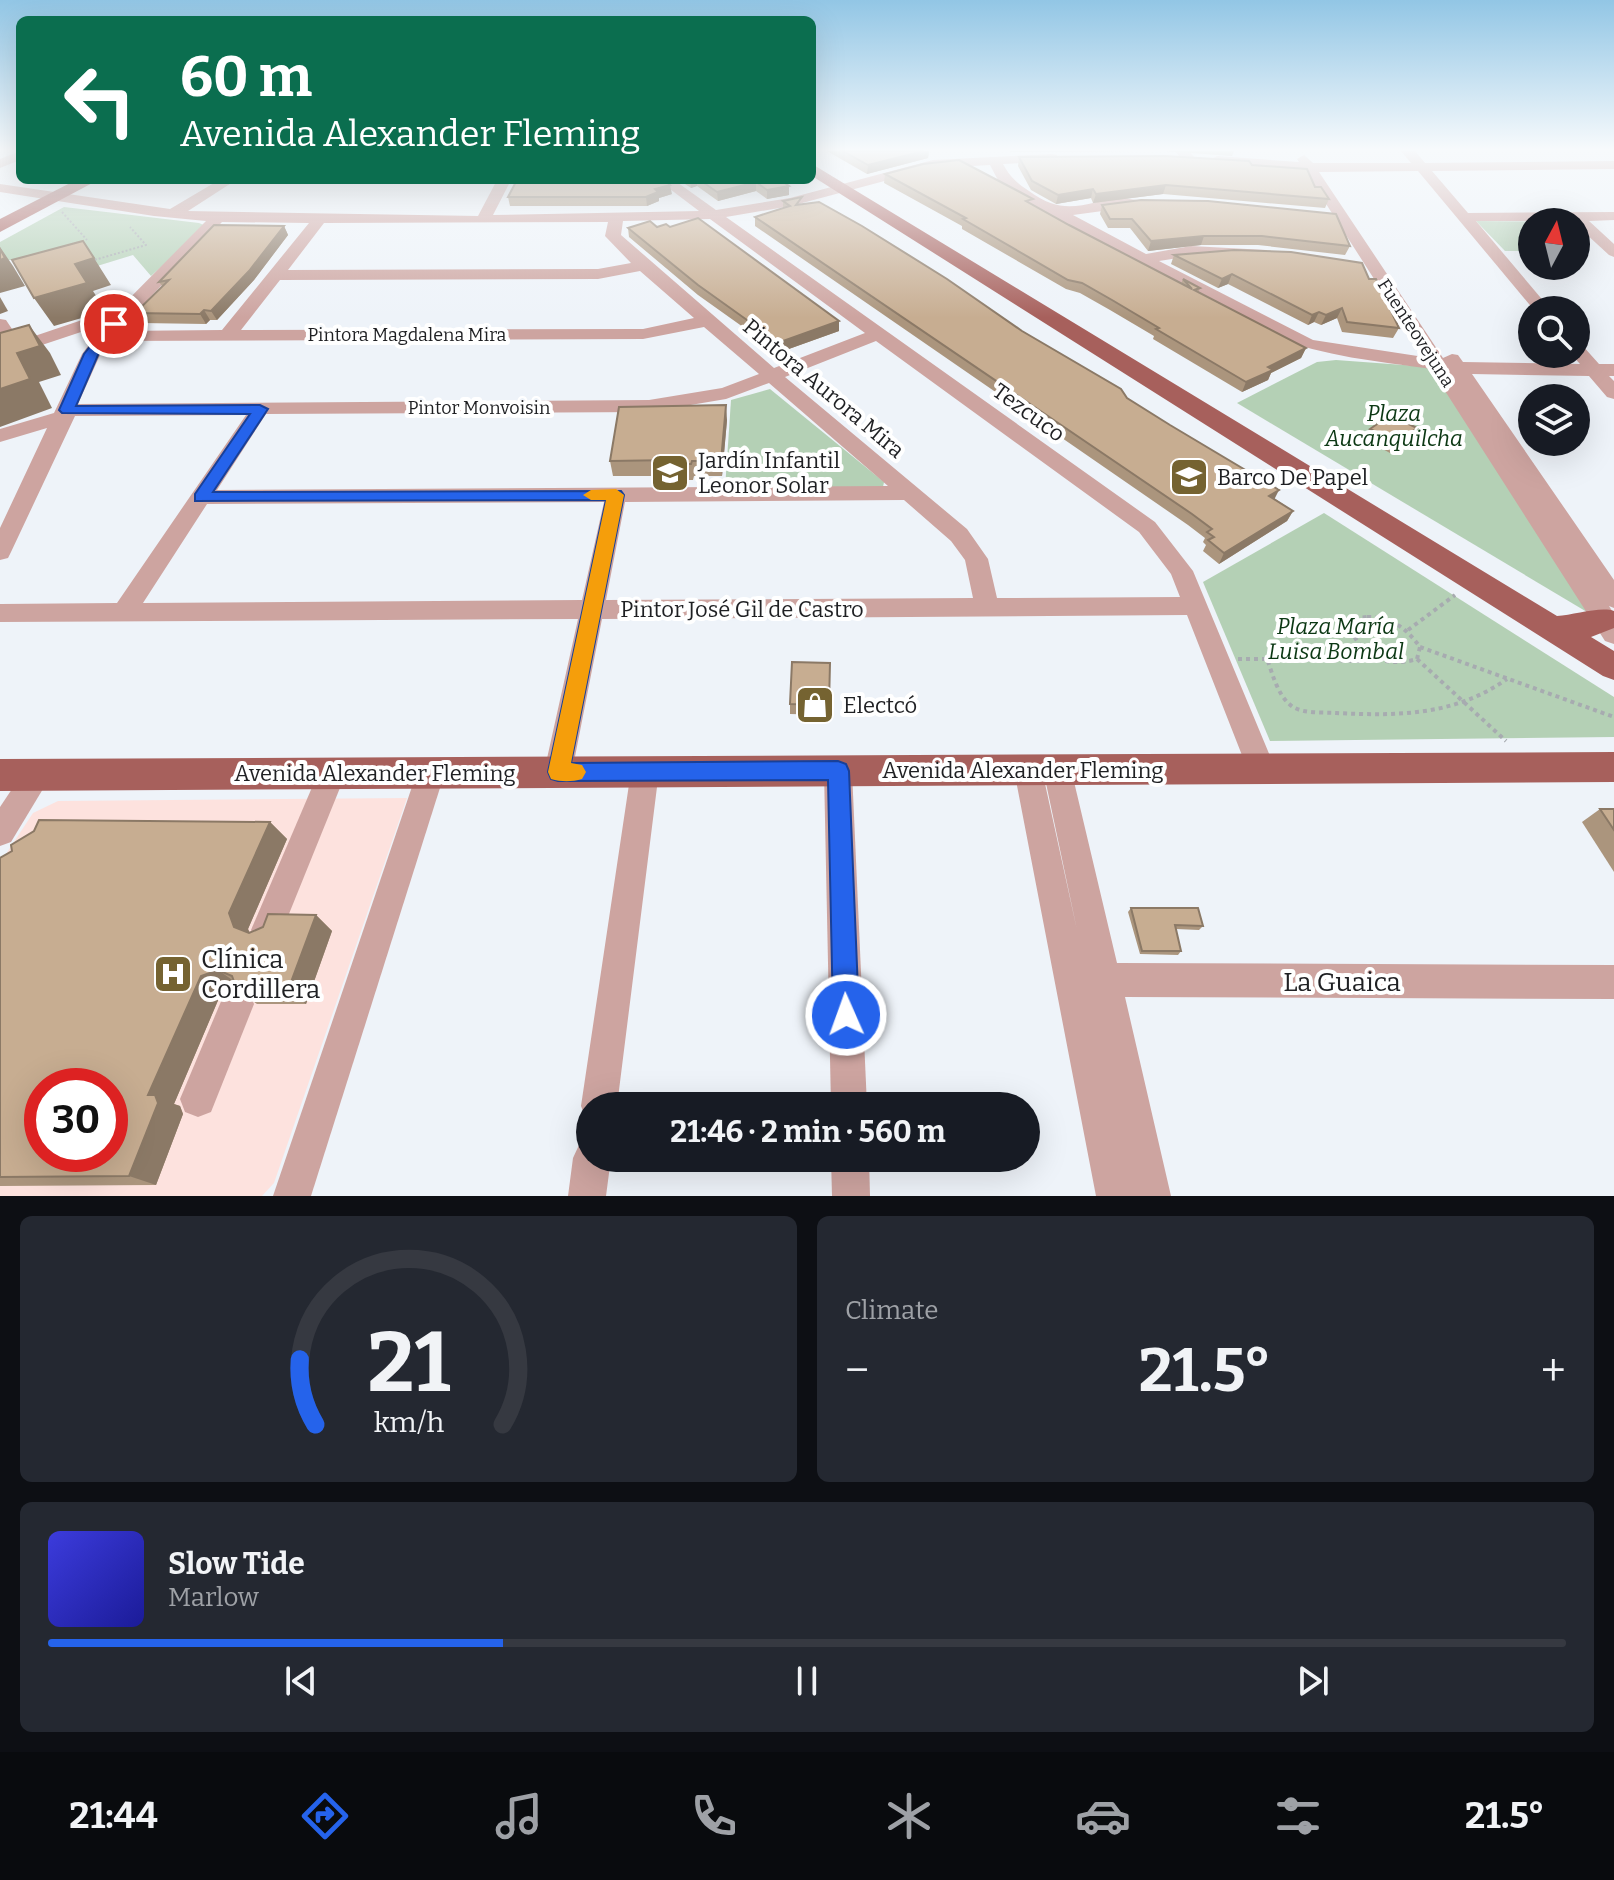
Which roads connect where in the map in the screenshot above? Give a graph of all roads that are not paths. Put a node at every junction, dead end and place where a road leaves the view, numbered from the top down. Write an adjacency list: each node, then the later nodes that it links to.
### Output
1 (48, 207): 25 (main road)
2 (97, 207): 14 (street)
3 (184, 207): 14 (street)
4 (490, 207): 24 (street)
5 (701, 207): 15 (street, Tezcuco)
6 (762, 207): 15 (street)
7 (871, 207): 60 (main road)
8 (1048, 207): 12 (street)
9 (1111, 207): 12 (street)
10 (1342, 207): 21 (street, Fuenteovejuna)
11 (1455, 207): 18 (street)
12 (1059, 213): 29 (street)
13 (1320, 213): 21 (street)
14 (172, 214): 20 (street)
15 (712, 215): 22 (street); 38 (street, Tezcuco)
16 (1590, 216): 17 (street)
17 (1614, 216)
18 (1463, 217): 19 (street); 34 (street)
19 (1518, 217)
20 (218, 218): 23 (street); 37 (street)
21 (1349, 218): 32 (street, Fuenteovejuna); 42 (street, Fuenteovejuna)
22 (616, 219): 24 (street); 31 (street, Pintora Aurora Mira)
23 (319, 220): 24 (street); 33 (street)
24 (483, 220)
25 (0, 226)
26 (1590, 229): 27 (street)
27 (1614, 252)
28 (1271, 254): 29 (street)
29 (1144, 259): 41 (street)
30 (1347, 262): 32 (street)
31 (644, 266): 33 (street); 35 (street, Pintora Aurora Mira)
32 (1373, 267): 41 (street, Fuenteovejuna)
33 (275, 275): 39 (street)
34 (1531, 296)
35 (707, 320): 39 (street, Pintora Magdalena Mira); 44 (street, Pintora Aurora Mira)
36 (0, 324): 40 (street)
37 (109, 330): 39 (street, Pintora Magdalena Mira); 40 (street, Pintora Magdalena Mira); 47 (street)
38 (878, 334): 44 (street, Pintor Monvoisin); 54 (street, Tezcuco)
39 (227, 336)
40 (8, 351)
41 (1435, 363): 42 (street); 59 (street, Fuenteovejuna)
42 (1458, 367): 43 (street); 59 (street, Fuenteovejuna)
43 (1604, 370): 45 (street)
44 (773, 376): 46 (street, Pintor Monvoisin); 49 (street, Pintora Aurora Mira)
45 (1614, 393)
46 (260, 409): 47 (street, Pintor Monvoisin); 51 (street)
47 (66, 413): 48 (street, Pintor Monvoisin); 52 (street)
48 (0, 436)
49 (911, 493): 50 (street); 55 (street, Pintora Aurora Mira)
50 (616, 495): 51 (street); 56 (street)
51 (201, 497): 57 (street)
52 (6, 532): 53 (street)
53 (0, 552)
54 (1196, 606): 55 (street, Pintor José Gil de Castro); 63 (street, Tezcuco)
55 (987, 607): 56 (street, Pintor José Gil de Castro)
56 (592, 610): 57 (street, Pintor José Gil de Castro); 68 (street)
57 (124, 612): 58 (street, Pintor José Gil de Castro)
58 (0, 613)
59 (1611, 617): 60 (main road)
60 (1551, 628): 61 (main road)
61 (1614, 667)
62 (1614, 767): 63 (main road, Avenida Alexander Fleming)
63 (1261, 768): 64 (main road, Avenida Alexander Fleming)
64 (1043, 770): 66 (main road, Avenida Alexander Fleming); 74 (street); 75 (street)
65 (645, 771): 66 (main road, Avenida Alexander Fleming); 68 (main road, Avenida Alexander Fleming); 78 (street)
66 (838, 771): 79 (street)
67 (431, 772): 68 (main road, Avenida Alexander Fleming); 69 (main road, Avenida Alexander Fleming); 83 (street)
68 (558, 772)
69 (332, 773): 70 (main road, Avenida Alexander Fleming); 73 (street)
70 (38, 774): 71 (main road, Avenida Alexander Fleming); 72 (street)
71 (0, 775)
72 (0, 832)
73 (267, 930)
74 (1071, 980): 75 (street, La Guaica); 86 (street)
75 (1105, 981): 76 (street, La Guaica); 87 (street)
76 (1614, 982)
77 (237, 1004): 80 (street)
78 (601, 1092)
79 (849, 1092)
80 (198, 1099)
81 (590, 1172): 84 (street)
82 (850, 1172): 85 (street)
83 (292, 1196)
84 (587, 1196)
85 (851, 1196)
86 (1115, 1196)
87 (1152, 1196)

